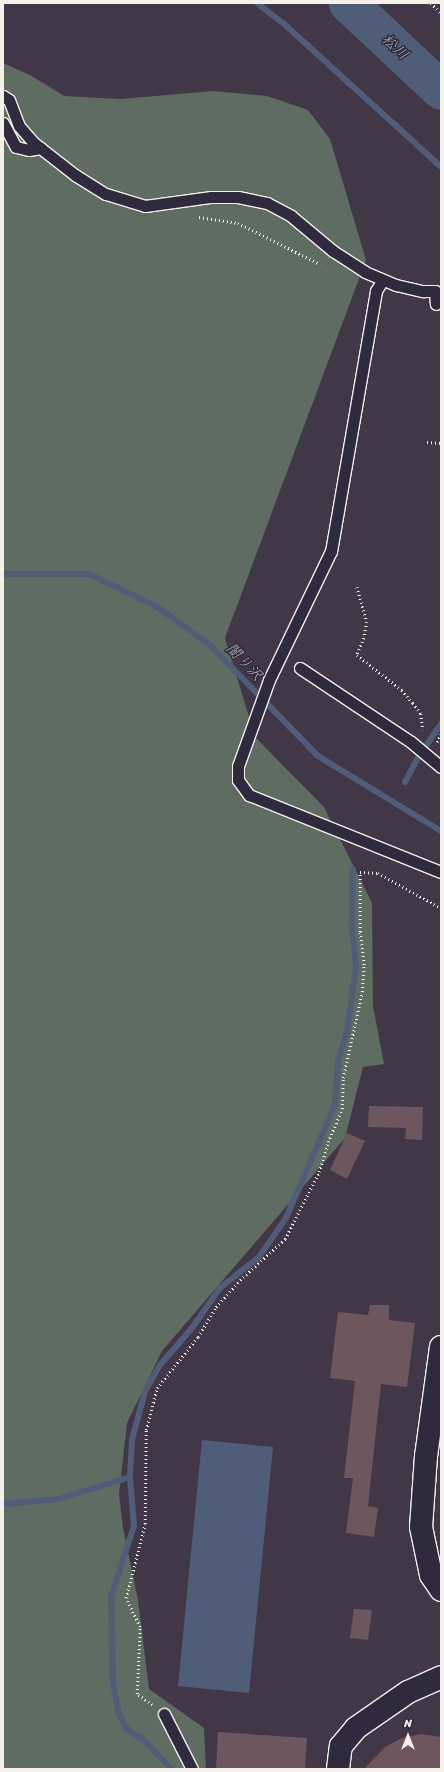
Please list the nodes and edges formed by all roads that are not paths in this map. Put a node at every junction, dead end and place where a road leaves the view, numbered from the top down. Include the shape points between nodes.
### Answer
1 (3, 96) edge
2 (3, 123) edge
3 (41, 148) junction
4 (382, 281) junction
5 (436, 304) dead end
6 (300, 668) dead end
7 (441, 767) edge
8 (441, 872) edge
9 (441, 1347) edge
10 (441, 1590) edge
11 (441, 1677) edge
12 (164, 1714) road end
13 (192, 1769) edge
14 (338, 1769) edge

1 - 3 lane via 9,100 19,126
2 - 3 lane via 16,146 29,150
3 - 4 lane via 75,175 106,194 144,206 211,198 238,198 266,203 291,216 355,267
4 - 5 lane via 423,291 435,291
4 - 8 lane via 376,291 331,551 270,680 238,766 238,780 249,795
6 - 7 lane via 410,742
9 - 10 street via 426,1456 421,1527 431,1575
11 - 14 street via 408,1692 356,1728 341,1746
12 - 13 lane

